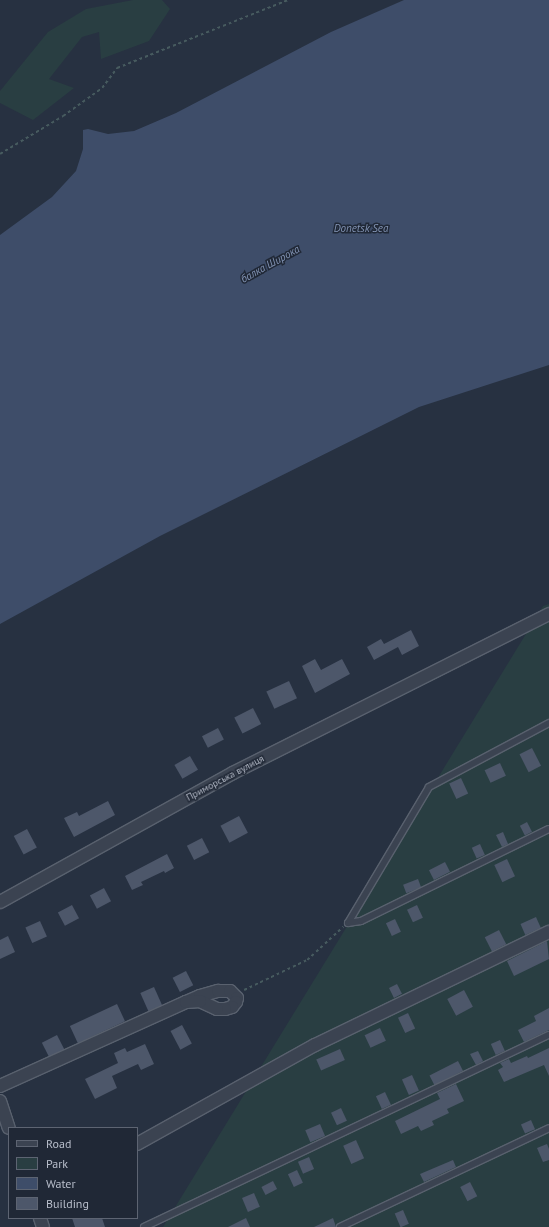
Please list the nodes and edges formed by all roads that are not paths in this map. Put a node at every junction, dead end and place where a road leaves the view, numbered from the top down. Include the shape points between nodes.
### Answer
1 (549, 614) edge
2 (549, 723) edge
3 (549, 829) edge
4 (0, 902) edge
5 (549, 932) edge
6 (186, 1002) junction
7 (549, 1035) edge
8 (0, 1086) edge
9 (0, 1101) edge
10 (9, 1127) edge
11 (549, 1128) edge
12 (138, 1143) edge
13 (144, 1227) edge
14 (340, 1227) edge

1 - 4 street, Приморська вулиця via 234,773
2 - 3 lane via 428,787 348,923 361,921
5 - 12 street via 315,1045
6 - 6 street via 218,991 230,991 235,994 236,1002 232,1007 225,1009 217,1009 200,1001
6 - 8 street
7 - 13 lane
9 - 10 street
11 - 14 lane

